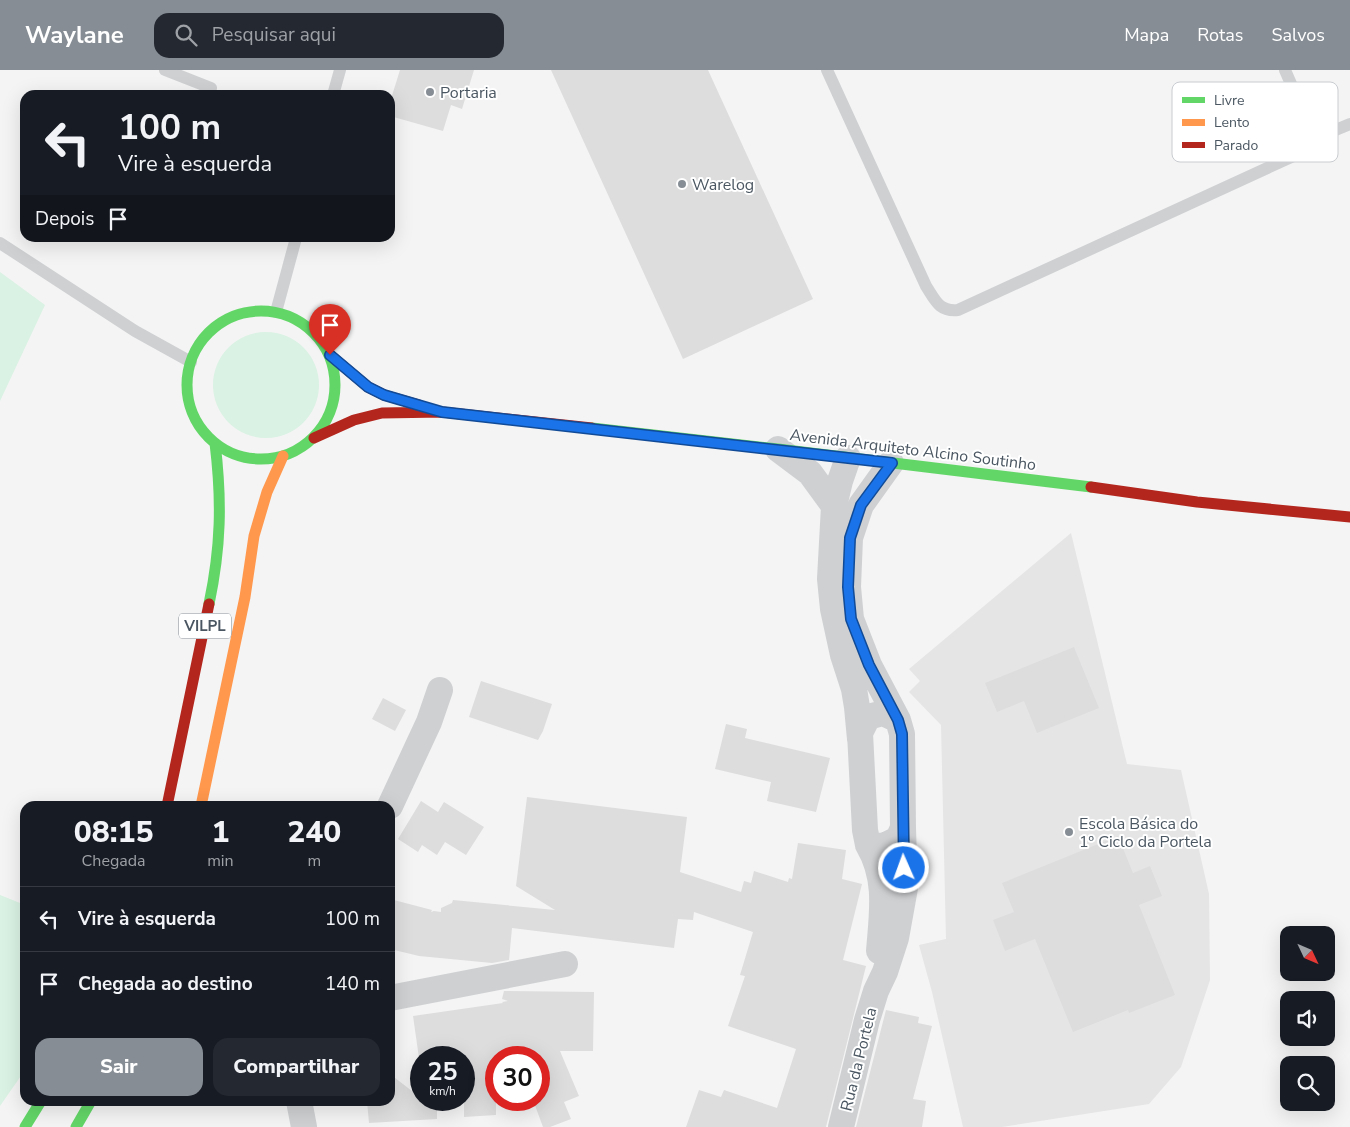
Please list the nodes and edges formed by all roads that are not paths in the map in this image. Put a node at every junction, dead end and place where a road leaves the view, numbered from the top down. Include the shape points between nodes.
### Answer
1 (165, 70) edge
2 (340, 70) edge
3 (827, 70) edge
4 (1285, 70) edge
5 (1290, 82) edge
6 (211, 88) dead end
7 (334, 90) edge
8 (1350, 124) edge
9 (1338, 129) edge
10 (1280, 162) edge
11 (295, 242) edge
12 (0, 243) edge
13 (276, 312) junction
14 (330, 355) junction
15 (191, 362) junction
16 (442, 412) junction
17 (314, 438) junction
18 (215, 443) junction
19 (778, 449) junction
20 (283, 456) junction
21 (848, 458) junction
22 (892, 463) junction
23 (834, 506) junction
24 (1350, 517) edge
25 (440, 690) dead end
26 (898, 720) junction
27 (861, 753) junction
28 (168, 801) edge
29 (202, 801) edge
30 (392, 801) edge
31 (903, 828) junction
32 (868, 845) junction
33 (565, 964) dead end
34 (876, 991) junction
35 (395, 997) edge
36 (39, 1106) edge
37 (88, 1106) edge
38 (300, 1106) edge
39 (25, 1127) edge
40 (76, 1127) edge
41 (304, 1127) edge
42 (841, 1127) edge

1 - 6 lane
2 - 7 lane
3 - 10 lane via 926,286 938,304 948,311 958,310
4 - 5 lane
8 - 9 lane
11 - 13 lane
12 - 15 lane via 135,331
13 - 14 main road via 308,327
13 - 15 main road via 258,311 224,321 210,332
14 - 16 main road, Avenida Arquiteto Alcino Soutinho via 368,387
14 - 17 main road via 336,384 330,413
15 - 18 main road via 188,398 202,430
16 - 17 main road, Avenida Arquiteto Alcino Soutinho via 382,413 354,420
16 - 19 main road, Avenida Arquiteto Alcino Soutinho
17 - 20 main road
18 - 20 main road via 248,458
18 - 28 main road, VILPL via 220,486 220,533 212,592
19 - 21 main road, Avenida Arquiteto Alcino Soutinho
19 - 23 street via 810,473
20 - 29 main road, VILPL via 267,492 254,536 243,607
21 - 22 main road, Avenida Arquiteto Alcino Soutinho
21 - 23 street, Rua da Portela
22 - 24 main road, Avenida Arquiteto Alcino Soutinho via 1197,502
22 - 26 street, Rua da Portela via 861,505 850,538 848,587 851,619 869,665
23 - 27 street, Rua da Portela via 830,579 833,609 858,707
25 - 30 street
26 - 27 street, Rua da Portela via 884,713 868,717 860,733
26 - 31 street, Rua da Portela via 902,734
27 - 32 street, Rua da Portela via 864,830
31 - 32 street via 898,839 884,846
31 - 34 street, Rua da Portela via 905,888 896,938
32 - 34 street, Rua da Portela via 880,869 883,897
33 - 35 street
34 - 42 street, Rua da Portela
36 - 39 main road
37 - 40 main road
38 - 41 street

